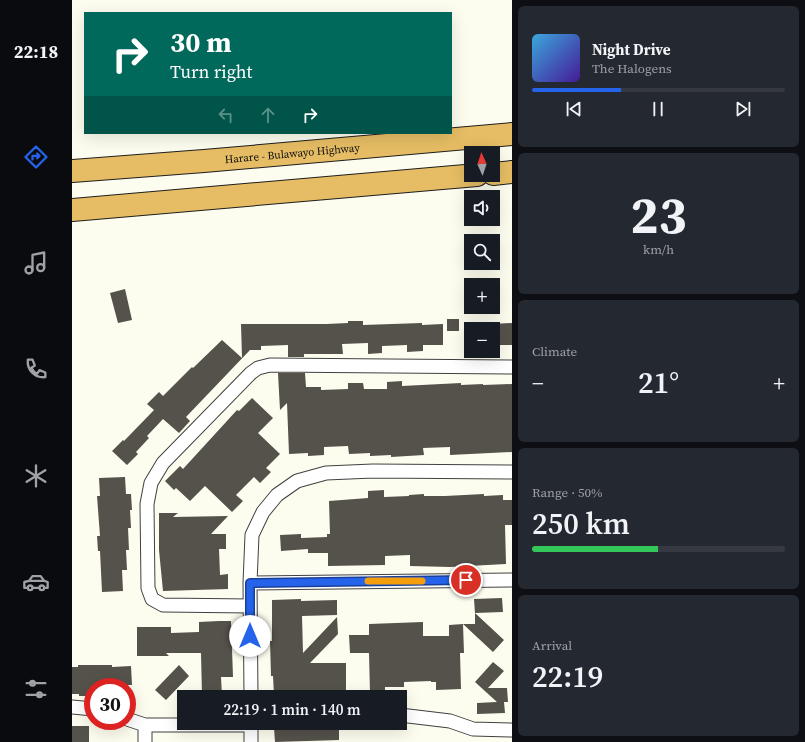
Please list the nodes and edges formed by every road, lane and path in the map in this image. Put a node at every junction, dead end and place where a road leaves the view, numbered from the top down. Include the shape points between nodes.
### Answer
1 (512, 134) edge
2 (72, 171) edge
3 (512, 172) edge
4 (500, 173) edge
5 (464, 176) edge
6 (72, 210) edge
7 (512, 367) edge
8 (512, 472) edge
9 (512, 580) edge
10 (250, 583) junction
11 (250, 606) junction
12 (251, 690) edge
13 (72, 707) edge
14 (84, 708) edge
15 (407, 715) edge
16 (136, 722) edge
17 (146, 725) junction
18 (177, 725) edge
19 (251, 730) edge
20 (512, 730) edge
21 (145, 742) edge
22 (251, 742) edge

1 - 2 highway, Harare - Bulawayo Highway
3 - 4 highway
5 - 6 highway
7 - 11 street via 270,365 251,373 163,463 151,483 147,504 148,588 152,599 163,605
8 - 10 street via 326,473 297,481 277,495 263,512 252,535
9 - 10 street
10 - 11 street
11 - 12 street
13 - 14 street
15 - 20 street via 450,721 473,729
16 - 17 street
17 - 18 street
17 - 21 street
19 - 22 street

